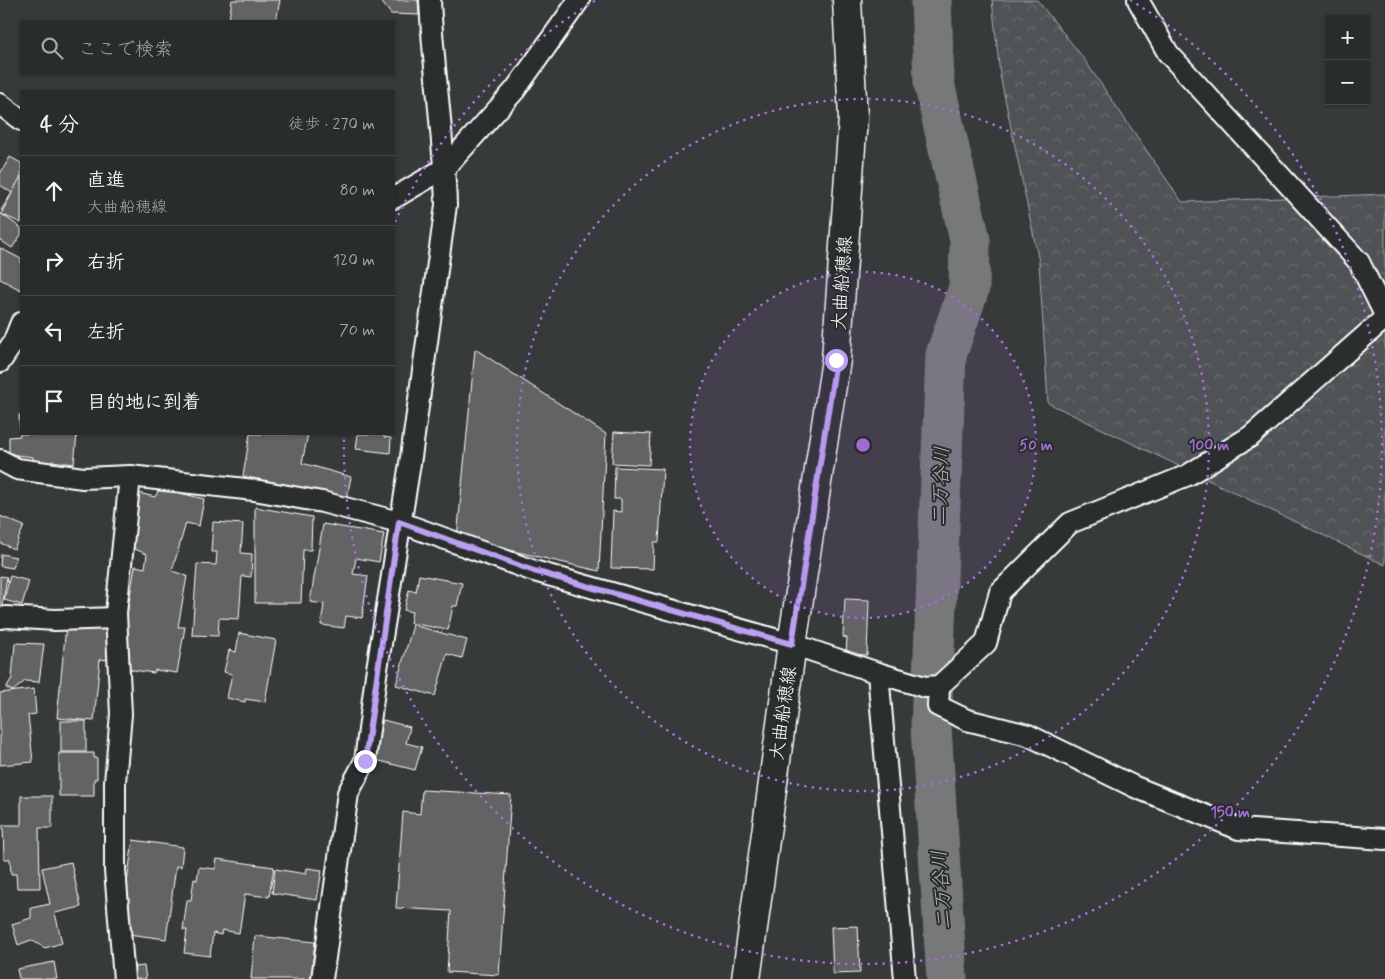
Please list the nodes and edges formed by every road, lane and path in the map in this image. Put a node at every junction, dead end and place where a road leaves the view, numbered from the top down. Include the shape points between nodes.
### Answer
1 (430, 0) edge
2 (579, 0) edge
3 (846, 0) edge
4 (1138, 0) edge
5 (0, 104) edge
6 (20, 119) edge
7 (445, 168) junction
8 (395, 197) edge
9 (1385, 317) edge
10 (20, 326) edge
11 (0, 362) edge
12 (0, 460) edge
13 (130, 476) junction
14 (399, 522) junction
15 (0, 618) edge
16 (116, 618) junction
17 (792, 644) junction
18 (878, 673) junction
19 (939, 686) junction
20 (1385, 839) edge
21 (124, 979) edge
22 (322, 979) edge
23 (746, 979) edge
24 (906, 979) edge

1 - 7 street
2 - 7 street via 515,90
3 - 17 main road, 大曲船穂線 via 853,118 836,360
4 - 9 street via 1168,53 1359,262
5 - 6 street
7 - 8 street
7 - 14 street via 446,205
9 - 19 street via 1251,436 1188,475 1070,523 1000,592 986,643
10 - 11 street
12 - 13 street via 17,469 84,478
13 - 14 street via 264,492 322,502
13 - 16 street
14 - 17 street via 534,571
14 - 22 street via 365,761 348,793
15 - 16 street
16 - 21 street via 121,714 115,782 115,870
17 - 18 street
17 - 23 main road, 大曲船穂線
18 - 19 street via 925,687
18 - 24 street
19 - 20 street via 938,706 967,720 1028,734 1135,787 1238,829

